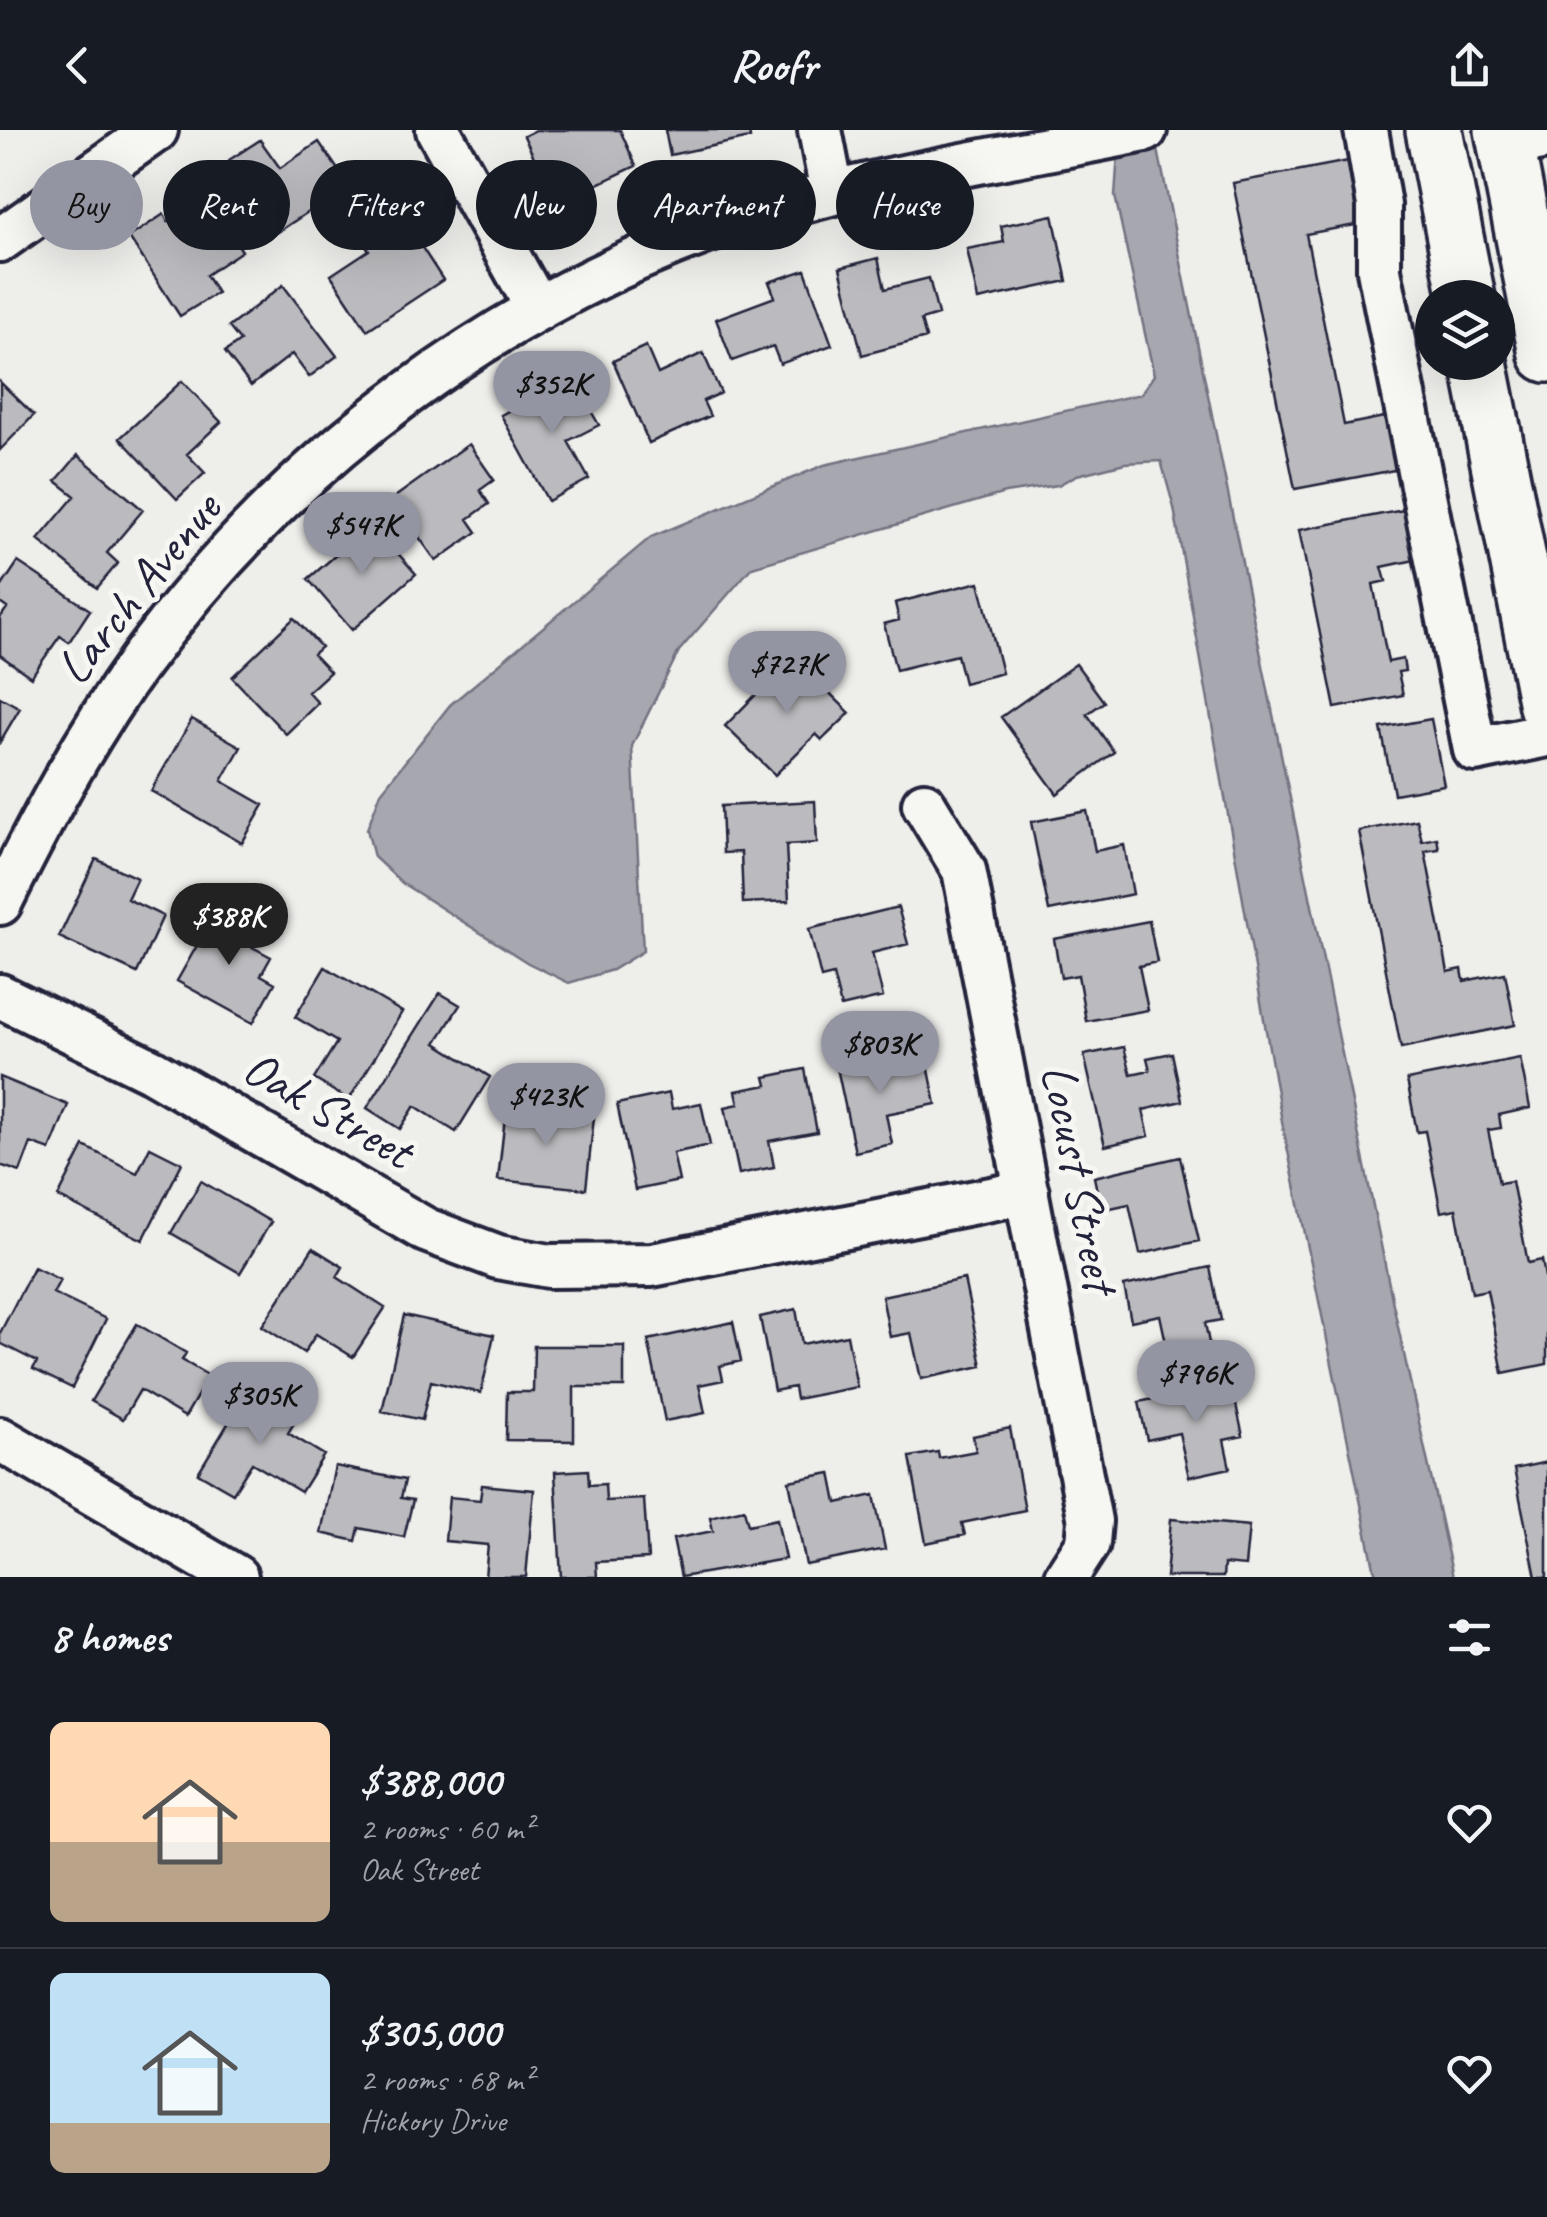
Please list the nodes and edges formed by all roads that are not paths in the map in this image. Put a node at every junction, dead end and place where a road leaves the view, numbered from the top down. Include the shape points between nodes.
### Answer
1 (156, 130) edge
2 (438, 130) edge
3 (820, 130) edge
4 (1144, 130) edge
5 (1366, 130) edge
6 (1434, 130) edge
7 (1518, 138) edge
8 (832, 192) junction
9 (1535, 237) edge
10 (0, 240) edge
11 (1463, 280) edge
12 (538, 310) junction
13 (1547, 354) edge
14 (1484, 380) edge
15 (1547, 706) edge
16 (1547, 735) edge
17 (924, 804) dead end
18 (0, 903) edge
19 (0, 996) edge
20 (1027, 1192) junction
21 (0, 1439) edge
22 (236, 1577) edge
23 (1066, 1577) edge

1 - 10 street
2 - 12 street
3 - 8 street
4 - 8 street, Larch Avenue
5 - 16 street via 1379,205 1379,270 1474,750
6 - 11 main road
7 - 9 main road
8 - 12 street, Larch Avenue via 652,254
9 - 13 main road
12 - 18 street, Larch Avenue via 377,416 242,539 88,737
14 - 15 main road
17 - 20 street, Locust Street via 964,870
19 - 20 street, Oak Street via 152,1071 426,1230 498,1256 583,1268 652,1265
20 - 23 street, Locust Street via 1090,1520 1088,1543
21 - 22 street

